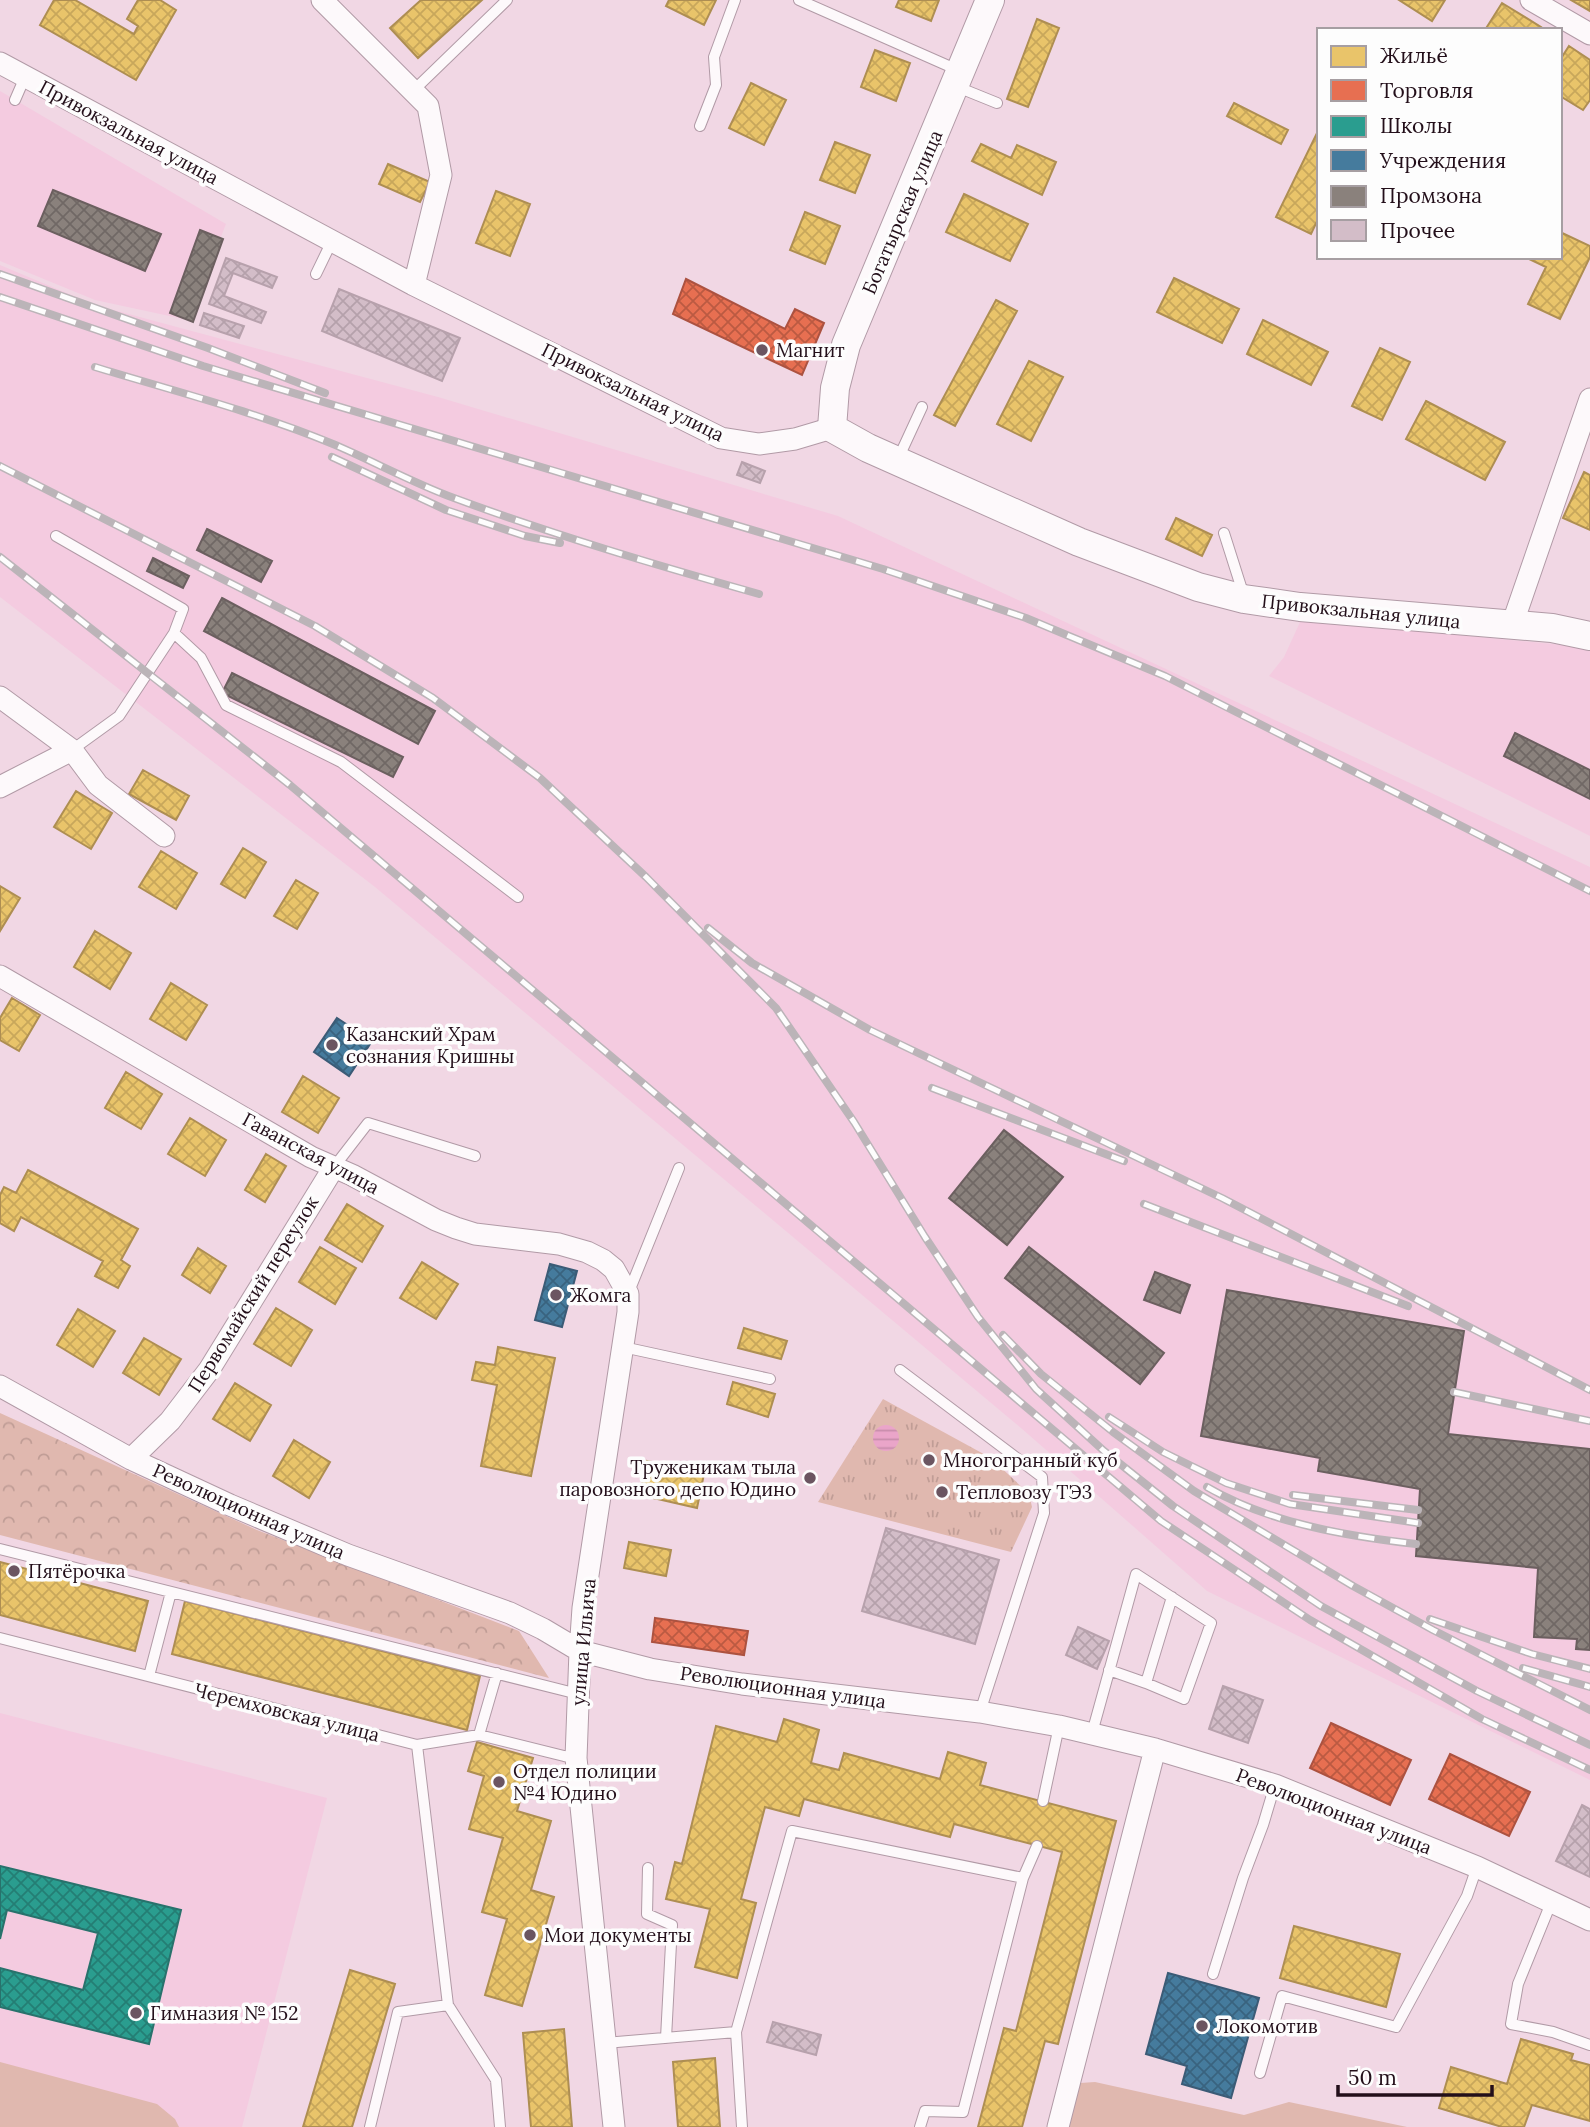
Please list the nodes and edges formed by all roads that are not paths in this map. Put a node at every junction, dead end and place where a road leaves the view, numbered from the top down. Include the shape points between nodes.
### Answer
1 (323, 0) edge
2 (508, 0) edge
3 (735, 0) edge
4 (799, 0) edge
5 (990, 0) edge
6 (1531, 0) edge
7 (1590, 34) edge
8 (0, 63) edge
9 (25, 77) junction
10 (958, 78) junction
11 (413, 91) junction
12 (15, 100) dead end
13 (997, 103) dead end
14 (700, 125) dead end
15 (332, 241) junction
16 (316, 274) dead end
17 (414, 285) junction
18 (1590, 399) edge
19 (922, 407) dead end
20 (832, 428) junction
21 (897, 461) junction
22 (1224, 533) dead end
23 (56, 536) dead end
24 (1244, 598) junction
25 (1512, 625) junction
26 (174, 633) junction
27 (1590, 636) edge
28 (0, 697) edge
29 (72, 750) junction
30 (0, 787) edge
31 (164, 836) dead end
32 (518, 897) dead end
33 (0, 976) edge
34 (475, 1156) dead end
35 (334, 1167) junction
36 (679, 1168) dead end
37 (628, 1294) junction
38 (623, 1347) junction
39 (900, 1370) dead end
40 (770, 1379) dead end
41 (0, 1386) edge
42 (131, 1459) junction
43 (0, 1549) edge
44 (171, 1592) junction
45 (1172, 1597) junction
46 (0, 1638) edge
47 (580, 1651) junction
48 (1109, 1670) junction
49 (497, 1673) junction
50 (149, 1676) junction
51 (1146, 1683) junction
52 (578, 1694) junction
53 (980, 1712) junction
54 (1059, 1726) junction
55 (1092, 1733) junction
56 (479, 1735) junction
57 (417, 1745) junction
58 (1155, 1749) junction
59 (576, 1758) junction
60 (1275, 1785) junction
61 (1043, 1801) dead end
62 (1037, 1846) dead end
63 (1477, 1867) junction
64 (648, 1868) dead end
65 (1023, 1878) junction
66 (1551, 1903) junction
67 (1590, 1920) edge
68 (1213, 1974) dead end
69 (448, 2005) junction
70 (736, 2032) junction
71 (666, 2038) junction
72 (605, 2043) junction
73 (1590, 2045) edge
74 (1259, 2073) dead end
75 (370, 2127) edge
76 (500, 2127) edge
77 (614, 2127) edge
78 (742, 2127) edge
79 (920, 2127) edge
80 (1058, 2127) edge

1 - 11 street
2 - 11 lane
3 - 14 lane via 714,57 716,85
4 - 10 lane
5 - 10 main road, Богатырская улица
6 - 7 street
8 - 9 street, Привокзальная улица
9 - 12 lane
9 - 15 street, Привокзальная улица
10 - 13 lane
10 - 20 main road, Богатырская улица via 846,345 835,388
11 - 17 street via 428,106 441,176
15 - 16 lane
15 - 17 street, Привокзальная улица
17 - 20 street, Привокзальная улица via 721,438 759,444
18 - 25 street
19 - 21 lane
20 - 21 main road, Привокзальная улица
21 - 24 main road, Привокзальная улица via 1152,571
22 - 24 lane
23 - 26 lane via 183,609
24 - 25 main road, Привокзальная улица
25 - 27 main road, Привокзальная улица
26 - 29 lane via 119,716
26 - 32 lane via 201,658 226,705 341,762
28 - 29 street
29 - 30 street
29 - 31 street via 98,785
33 - 35 street, Гаванская улица
34 - 35 lane, Первомайский переулок via 368,1124
35 - 37 street, Гаванская улица via 456,1228 587,1252 614,1269
35 - 42 street, Первомайский переулок via 209,1370 170,1421
36 - 37 lane, улица Ильича
37 - 38 street, улица Ильича
38 - 40 lane
38 - 47 street, улица Ильича
39 - 53 lane via 1042,1477 1044,1513
41 - 42 street, Революционная улица
42 - 47 street, Революционная улица via 348,1555 510,1613
43 - 44 lane
44 - 49 lane
44 - 50 lane
45 - 48 lane via 1136,1574
45 - 51 lane
45 - 51 lane via 1211,1623 1184,1699
46 - 50 lane, Черемховская улица
47 - 52 street, улица Ильича
47 - 53 street, Революционная улица via 650,1669 742,1684
48 - 51 lane
48 - 55 lane
49 - 52 lane
49 - 56 lane
50 - 57 lane, Черемховская улица
52 - 59 street, улица Ильича
53 - 54 street, Революционная улица
54 - 55 street, Революционная улица
54 - 61 lane
55 - 58 street, Революционная улица
56 - 57 lane, Черемховская улица
56 - 59 lane, Черемховская улица
57 - 69 lane
58 - 60 street, Революционная улица
58 - 80 street
59 - 72 street, улица Ильича
60 - 63 street, Революционная улица
60 - 68 lane
62 - 65 lane
63 - 66 street, Революционная улица
63 - 74 lane via 1467,1896 1396,2027 1282,1996
64 - 71 lane via 647,1914 672,1925
65 - 70 lane via 792,1831
65 - 79 lane via 963,2112 925,2111
66 - 67 street, Революционная улица
66 - 73 lane via 1518,1984 1511,2024
69 - 75 lane via 398,2012
69 - 76 lane via 496,2080
70 - 71 lane
70 - 78 lane
71 - 72 lane
72 - 77 street, улица Ильича

